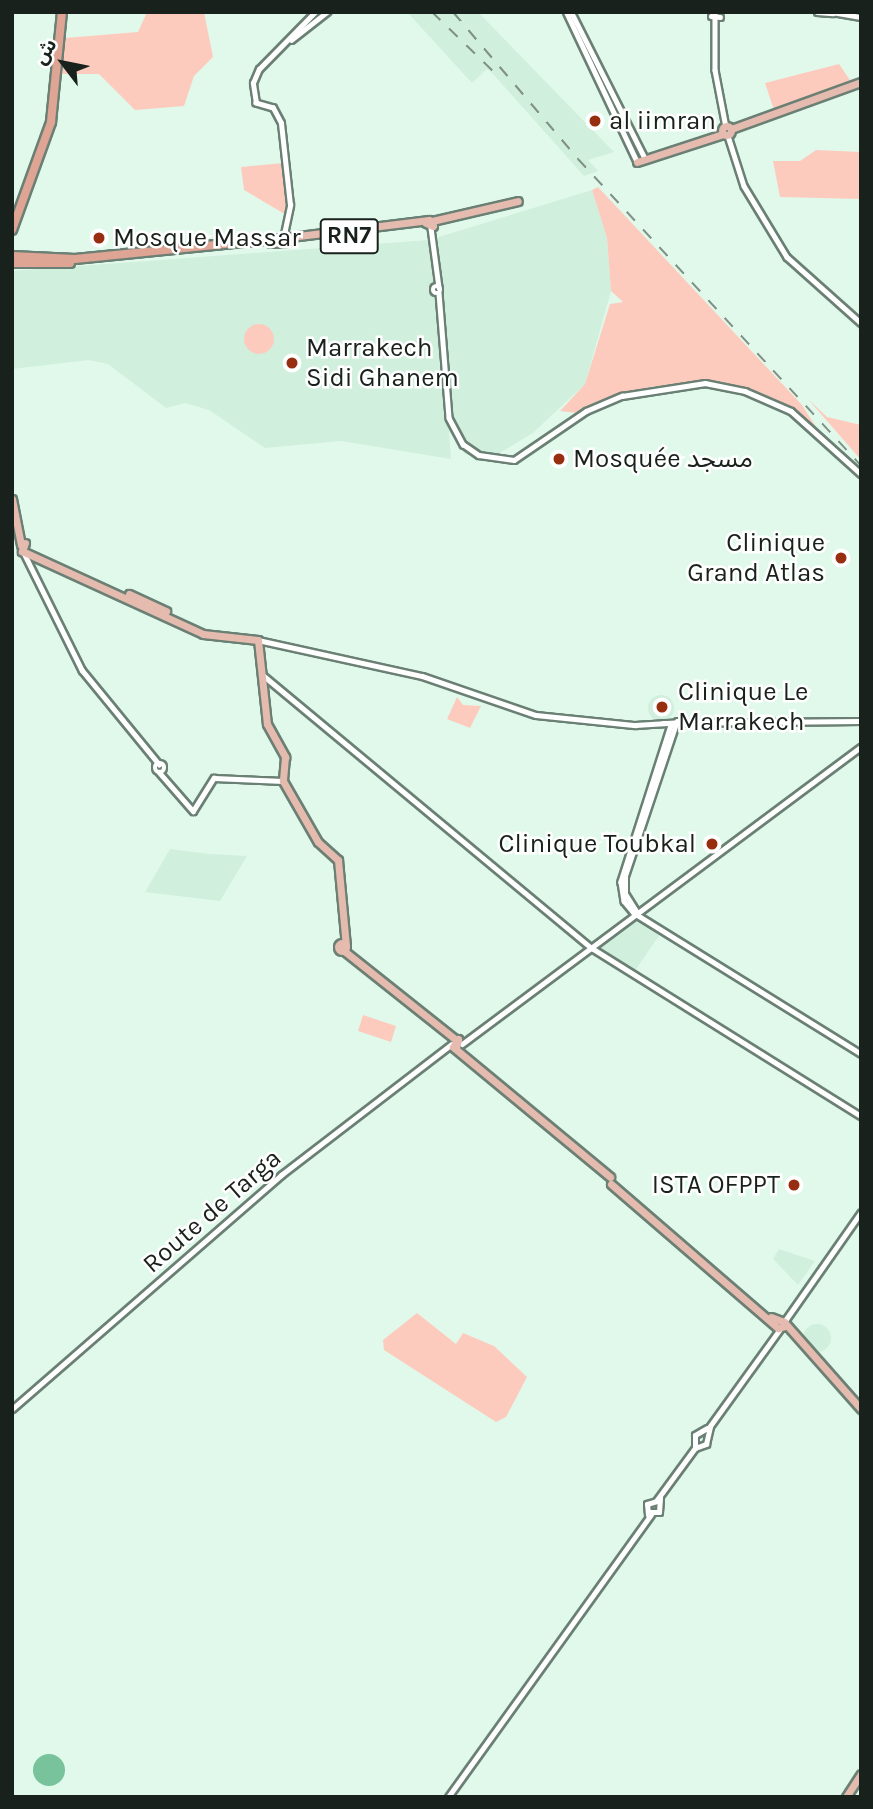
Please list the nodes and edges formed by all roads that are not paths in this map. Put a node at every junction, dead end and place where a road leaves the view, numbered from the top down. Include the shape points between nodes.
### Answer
1 (62, 12) edge
2 (314, 12) edge
3 (327, 12) edge
4 (568, 12) edge
5 (817, 12) edge
6 (833, 13) edge
7 (715, 15) edge
8 (861, 17) edge
9 (290, 40) junction
10 (861, 82) edge
11 (720, 104) junction
12 (716, 109) dead end
13 (727, 131) junction
14 (641, 160) joint
15 (518, 202) dead end
16 (430, 225) junction
17 (13, 228) edge
18 (285, 229) junction
19 (12, 237) edge
20 (278, 243) junction
21 (13, 257) edge
22 (71, 261) junction
23 (861, 323) edge
24 (861, 474) edge
25 (12, 499) edge
26 (23, 548) edge
27 (258, 640) junction
28 (264, 676) junction
29 (861, 721) edge
30 (672, 723) junction
31 (861, 746) edge
32 (283, 782) junction
33 (636, 913) junction
34 (589, 945) junction
35 (457, 1044) junction
36 (861, 1054) edge
37 (861, 1116) edge
38 (861, 1212) edge
39 (781, 1326) junction
40 (12, 1409) edge
41 (861, 1409) edge
42 (705, 1433) junction
43 (696, 1446) junction
44 (659, 1501) junction
45 (649, 1514) junction
46 (861, 1775) edge
47 (448, 1797) edge
48 (847, 1797) edge

1 - 17 highway via 53,116
2 - 9 street
3 - 9 street
4 - 14 main road
5 - 6 street
6 - 8 street
7 - 11 street
9 - 18 street via 259,68 253,83 256,103 273,108 281,123 290,205
10 - 13 main road
11 - 12 street
11 - 13 street
13 - 14 main road
13 - 23 street via 729,152 747,191 787,257
15 - 16 main road, RN7
16 - 20 main road, RN7
16 - 24 street via 449,418 463,444 479,455 514,460 586,411 622,396 705,383 791,411
17 - 19 highway
18 - 20 street
18 - 20 street
20 - 22 highway, RN7
21 - 22 highway
21 - 22 highway, RN7 via 30,254
25 - 26 main road
26 - 27 main road via 216,638
26 - 32 street via 82,670 193,810 214,778
27 - 28 main road
27 - 30 street via 422,676 536,715
28 - 32 main road via 267,724 285,757
28 - 34 street
29 - 30 street
30 - 33 street via 625,876 625,894
31 - 33 main road, Route de Targa
32 - 35 main road via 318,842 337,859 344,944
33 - 34 main road, Route de Targa
33 - 36 street
34 - 35 main road, Route de Targa
34 - 37 street
35 - 39 main road
35 - 40 main road, Route de Targa via 281,1175
38 - 39 main road
39 - 41 main road
39 - 42 main road
42 - 43 main road via 695,1436
42 - 43 main road via 707,1442
43 - 44 main road
44 - 45 main road via 659,1512
44 - 45 main road via 647,1504
45 - 47 main road
46 - 48 main road

